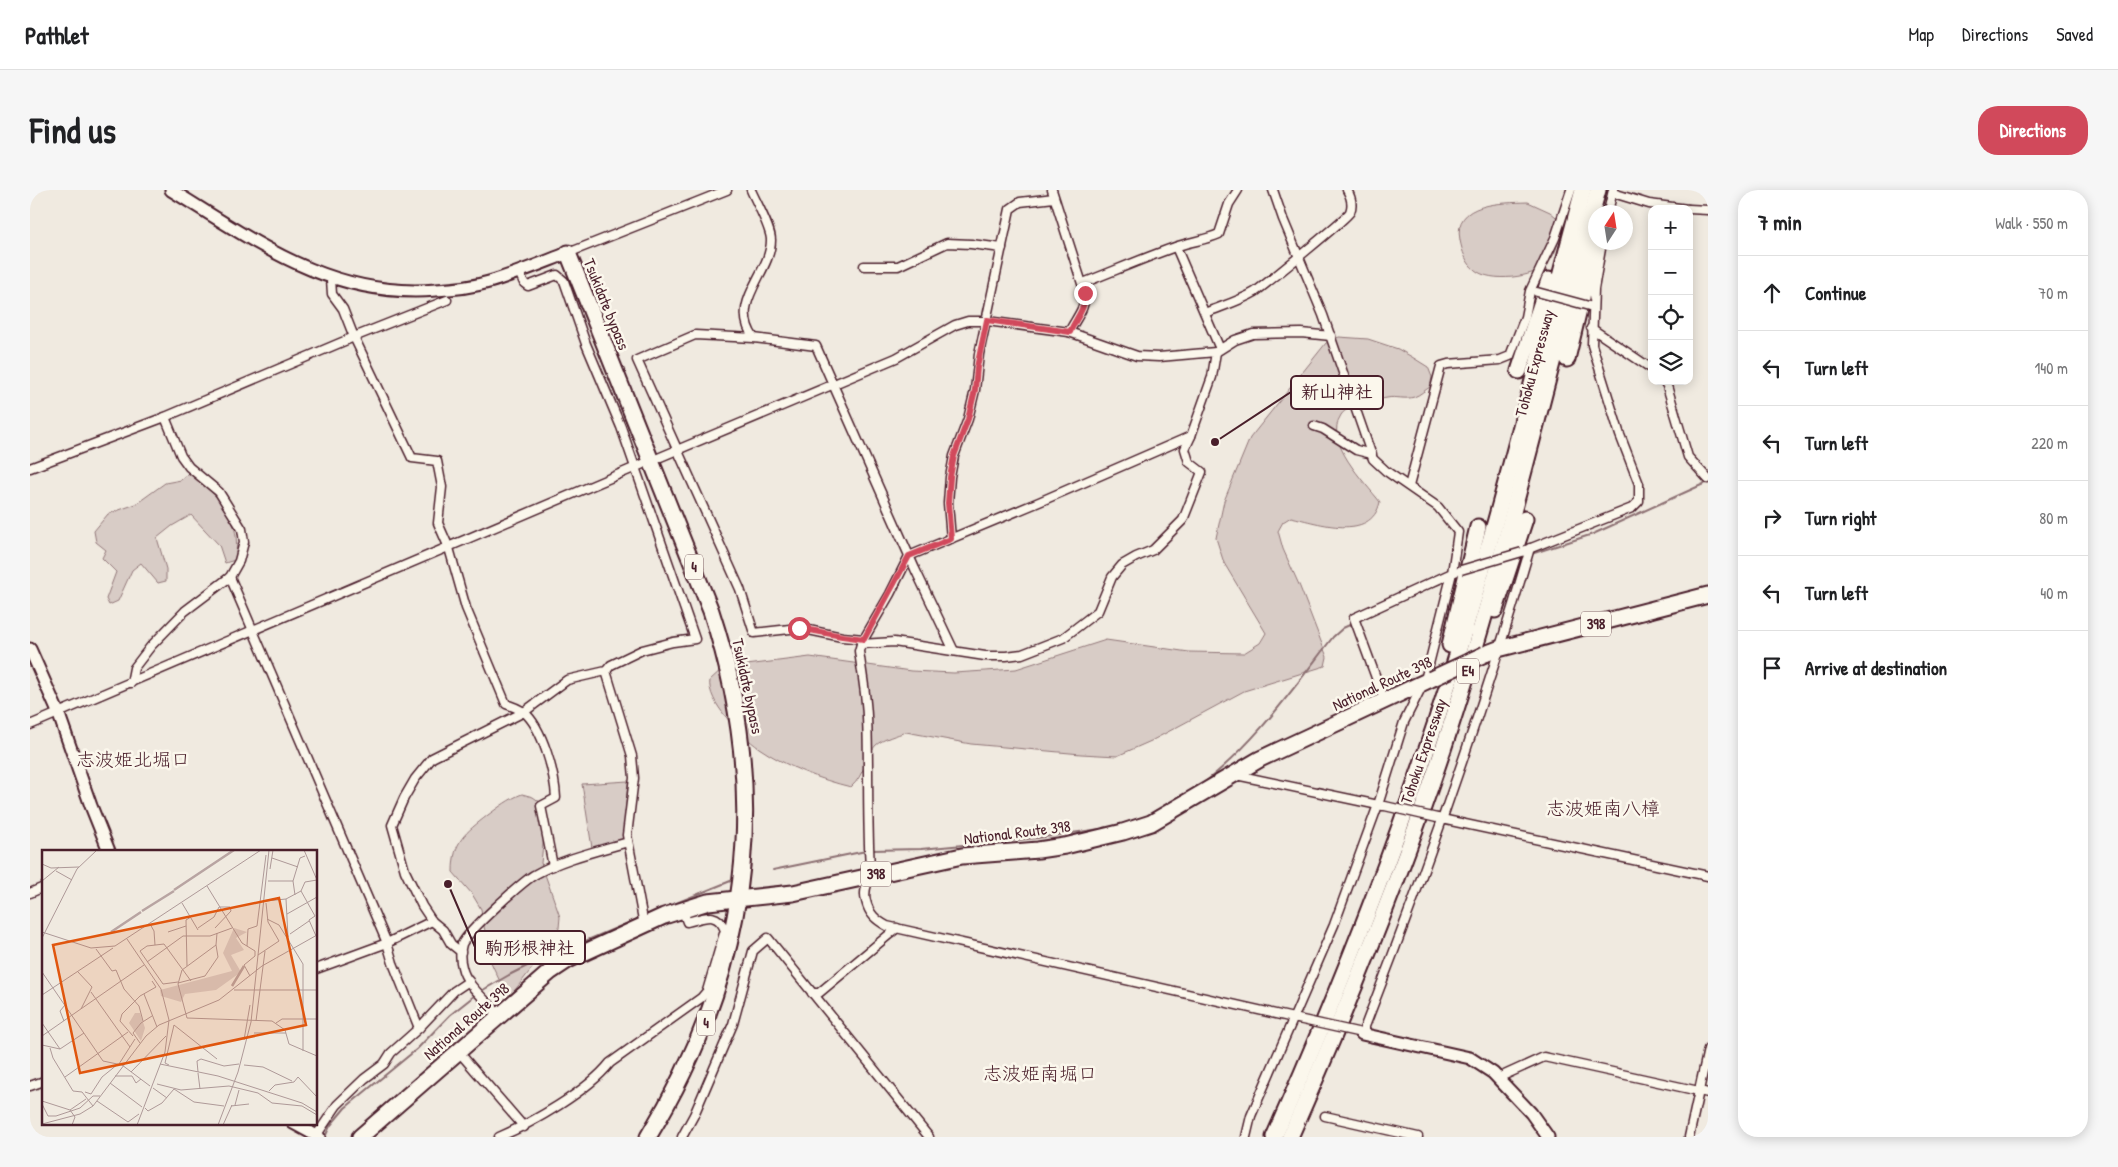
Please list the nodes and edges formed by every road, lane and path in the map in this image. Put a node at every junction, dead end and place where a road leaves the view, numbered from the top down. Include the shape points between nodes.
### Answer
1 (171, 190) edge
2 (727, 190) edge
3 (751, 190) edge
4 (1238, 190) edge
5 (1274, 190) edge
6 (1347, 190) edge
7 (1571, 190) edge
8 (1582, 190) edge
9 (1607, 191) edge
10 (1053, 194) edge
11 (1603, 205) edge
12 (1608, 205) edge
13 (1656, 205) edge
14 (1693, 209) edge
15 (1708, 210) edge
16 (1176, 247) junction
17 (1002, 248) junction
18 (1593, 250) edge
19 (1601, 250) edge
20 (568, 253) junction
21 (1300, 255) junction
22 (864, 266) dead end
23 (519, 272) junction
24 (331, 278) junction
25 (1083, 283) junction
26 (1534, 292) junction
27 (447, 300) dead end
28 (1591, 306) junction
29 (1205, 312) junction
30 (987, 320) junction
31 (1591, 328) junction
32 (1070, 332) junction
33 (1331, 336) junction
34 (354, 337) junction
35 (754, 338) junction
36 (1218, 351) junction
37 (1567, 359) dead end
38 (1648, 366) edge
39 (1519, 371) dead end
40 (832, 384) junction
41 (1666, 385) edge
42 (165, 417) junction
43 (1314, 426) dead end
44 (1191, 436) junction
45 (677, 449) junction
46 (1372, 454) junction
47 (658, 458) dead end
48 (643, 464) dead end
49 (30, 468) edge
50 (634, 468) junction
51 (1707, 478) edge
52 (1409, 486) junction
53 (1526, 520) dead end
54 (1478, 527) dead end
55 (951, 539) junction
56 (449, 548) junction
57 (1530, 548) junction
58 (909, 556) junction
59 (230, 577) junction
60 (1451, 578) junction
61 (1708, 595) edge
62 (254, 630) junction
63 (863, 642) junction
64 (30, 649) edge
65 (954, 651) junction
66 (1492, 652) junction
67 (606, 670) junction
68 (1428, 680) junction
69 (130, 683) junction
70 (1384, 702) junction
71 (58, 712) junction
72 (524, 712) junction
73 (30, 725) edge
74 (1449, 731) junction
75 (1429, 744) junction
76 (1236, 775) junction
77 (1382, 806) junction
78 (1439, 818) junction
79 (628, 842) junction
80 (109, 850) edge
81 (553, 866) junction
82 (871, 876) junction
83 (1708, 876) edge
84 (42, 889) edge
85 (30, 893) edge
86 (738, 899) junction
87 (682, 909) junction
88 (432, 921) junction
89 (643, 922) junction
90 (897, 928) junction
91 (387, 943) junction
92 (461, 952) junction
93 (318, 968) edge
94 (469, 981) junction
95 (812, 992) junction
96 (499, 1015) junction
97 (1296, 1018) junction
98 (419, 1028) junction
99 (1359, 1033) junction
100 (1708, 1049) edge
101 (458, 1051) junction
102 (1498, 1078) junction
103 (42, 1082) edge
104 (30, 1086) edge
105 (1699, 1091) junction
106 (1708, 1093) edge
107 (1325, 1116) dead end
108 (295, 1124) edge
109 (524, 1127) junction
110 (313, 1136) edge
111 (360, 1137) edge
112 (499, 1137) edge
113 (648, 1137) edge
114 (682, 1137) edge
115 (929, 1137) edge
116 (1246, 1137) edge
117 (1274, 1137) edge
118 (1290, 1137) edge
119 (1418, 1137) edge
120 (1548, 1137) edge
121 (1690, 1137) edge

1 - 24 street via 264,247
2 - 20 street
3 - 35 street via 771,238 764,265 748,299 747,324
4 - 16 street via 1229,204 1219,234
5 - 21 street
6 - 21 street via 1352,204 1350,213
7 - 26 street
8 - 39 highway
8 - 75 highway, Tohoku Expressway / E4 via 1499,508
9 - 11 highway
9 - 12 street
9 - 13 street
9 - 74 highway, Tohoku Expressway / E4
10 - 17 street via 1020,202 1010,209
10 - 25 street
14 - 15 street
16 - 25 street
16 - 29 street
17 - 22 street via 947,243 898,266
17 - 30 street
18 - 37 highway
19 - 28 street
20 - 23 street
20 - 86 highway, Tsukidate bypass / 4 via 701,583 728,663 741,738 746,794
21 - 29 street via 1256,291
21 - 33 street
23 - 24 street via 468,287 410,292 373,288
23 - 50 street via 528,286 554,276 562,278
24 - 34 street via 332,294 343,309
25 - 32 street via 1086,304
26 - 28 street, bridge
26 - 52 street via 1510,356 1500,360 1441,366
27 - 34 street
28 - 31 street
29 - 36 street
30 - 32 street
30 - 40 street via 955,325 896,358
30 - 55 street via 975,390 950,477
31 - 38 street
31 - 57 street via 1594,353 1639,484 1639,500 1632,508
32 - 36 street via 1137,356 1159,358
33 - 36 street via 1253,334
33 - 46 street
34 - 42 street
34 - 56 street via 412,458 437,461 442,487 438,523
35 - 40 street via 816,346
35 - 45 street via 695,335 637,360
36 - 44 street
40 - 45 street
40 - 58 street
41 - 51 street via 1688,457
42 - 49 street
42 - 59 street via 180,456 219,492 242,529 242,551
43 - 46 street via 1356,450
44 - 55 street
44 - 65 street via 1186,449 1189,462 1202,472 1183,520 1153,550 1122,565 1112,577 1098,612 1063,638 1022,654 985,656
45 - 47 street
45 - 63 street via 740,589 754,633 799,628
46 - 52 street via 1386,471
48 - 50 street
50 - 56 street
50 - 67 street via 695,639 642,650
52 - 60 street via 1438,507 1458,532
53 - 74 highway
54 - 75 highway
55 - 58 street
56 - 62 street
56 - 72 street via 466,608 506,704
57 - 60 street, bridge via 1461,570
57 - 66 street
58 - 63 street
58 - 65 street
59 - 62 street
59 - 69 street via 185,611 151,646 134,668
60 - 68 street
60 - 70 street via 1354,618
61 - 66 highway, National Route 398 / 398
62 - 69 street
62 - 91 street
63 - 65 street via 894,642
63 - 82 street via 859,651 866,714
64 - 71 street
66 - 68 highway, National Route 398 / 398, bridge
66 - 78 street via 1485,694
67 - 72 street via 567,680
67 - 79 street via 632,756 634,778
68 - 70 highway, National Route 398 / 398
68 - 77 street via 1404,722
69 - 71 street
70 - 76 highway, National Route 398 / 398 via 1260,759
71 - 73 street
71 - 80 street
72 - 81 street via 548,754 555,786 556,798 541,806
72 - 88 street via 432,758 396,814 392,826 405,870
74 - 118 highway, Tohoku Expressway / E4 via 1386,907
75 - 117 highway, Tohoku Expressway / E4 via 1373,902
76 - 77 street
76 - 82 highway, National Route 398 / 398 via 1151,823 1124,832 1038,850 962,856
77 - 78 street, bridge
77 - 97 street
78 - 83 street
78 - 99 street
79 - 81 street
79 - 89 street
81 - 92 street via 533,876 500,904 467,938
82 - 86 highway, National Route 398 / 398 via 793,893
82 - 90 street via 864,889 868,910 875,919
84 - 85 street
86 - 87 highway, National Route 398 / 398
86 - 113 highway, Tsukidate bypass / 4 via 727,955 707,1022 678,1085
87 - 89 highway, National Route 398 / 398
87 - 109 street via 687,922 714,917 722,922 725,930 707,990 701,998 610,1063 600,1076
88 - 91 street
88 - 92 street
89 - 96 highway, National Route 398 / 398 via 556,968
90 - 95 street via 819,993
90 - 97 street
91 - 93 street
91 - 98 street
92 - 94 street via 462,969
94 - 96 street
94 - 98 street via 450,994
95 - 114 street via 768,938 753,951 733,1024
95 - 115 street
96 - 101 highway, National Route 398 / 398
97 - 99 street, bridge
97 - 116 street via 1252,1116
98 - 110 street via 337,1105
99 - 102 street via 1470,1058
100 - 105 street
101 - 109 street
101 - 111 highway, National Route 398 / 398
102 - 105 street via 1544,1057
102 - 120 street via 1531,1113
103 - 104 street
105 - 106 street
105 - 121 street
107 - 119 street
108 - 110 street
109 - 112 street

